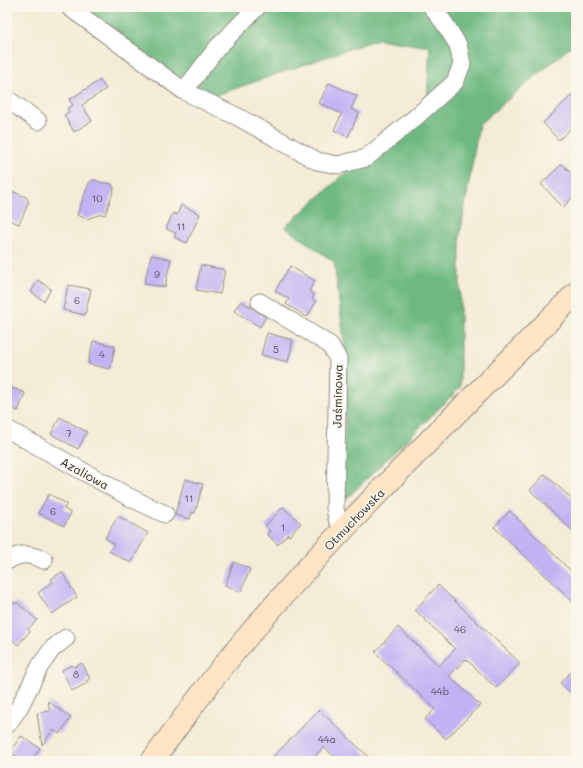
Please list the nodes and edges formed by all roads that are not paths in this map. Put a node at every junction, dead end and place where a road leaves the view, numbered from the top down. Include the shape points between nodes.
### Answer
1 (69, 7) edge
2 (257, 7) edge
3 (432, 7) edge
4 (184, 91) junction
5 (7, 99) edge
6 (38, 121) dead end
7 (576, 293) edge
8 (260, 302) dead end
9 (7, 429) edge
10 (165, 514) dead end
11 (344, 529) junction
12 (44, 560) dead end
13 (7, 561) edge
14 (66, 638) dead end
15 (7, 725) edge
16 (152, 761) edge

1 - 4 street
2 - 4 street via 217,48
3 - 4 street via 458,45 462,64 455,82 366,158 338,165 317,161 238,117
5 - 6 street
7 - 11 main road, Otmuchowska
8 - 11 street, Jaśminowa via 330,345 338,360 335,508 337,519
9 - 10 street, Azaliowa via 131,498
11 - 16 main road, Otmuchowska via 223,666
12 - 13 street via 30,554
14 - 15 street via 52,649 40,666 19,708

